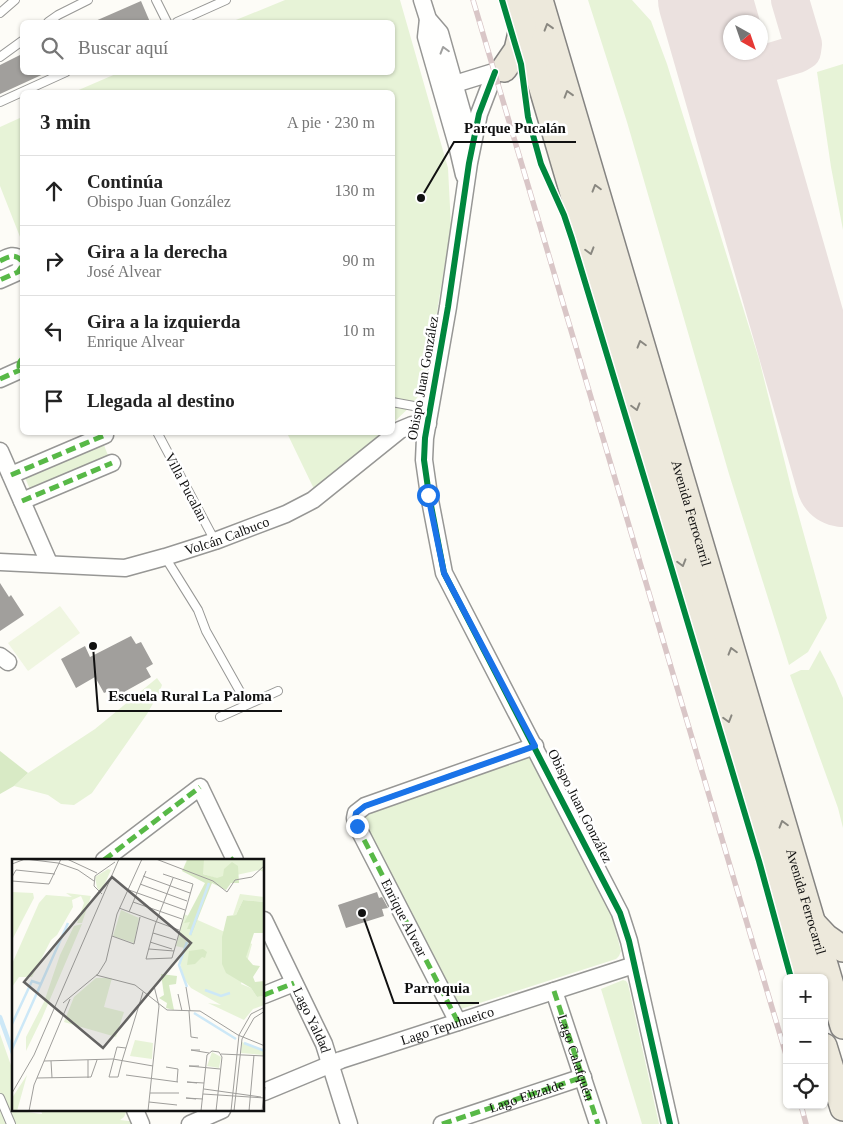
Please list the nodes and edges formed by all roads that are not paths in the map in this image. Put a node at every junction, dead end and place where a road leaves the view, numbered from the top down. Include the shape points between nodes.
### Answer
1 (16, 0) edge
2 (88, 0) edge
3 (156, 0) edge
4 (226, 0) edge
5 (422, 0) edge
6 (516, 0) edge
7 (540, 0) edge
8 (0, 13) edge
9 (51, 20) edge
10 (166, 20) edge
11 (181, 20) edge
12 (523, 24) junction
13 (20, 42) edge
14 (0, 57) edge
15 (545, 57) junction
16 (500, 70) junction
17 (59, 75) edge
18 (447, 86) junction
19 (26, 90) edge
20 (20, 93) edge
21 (0, 102) edge
22 (471, 148) junction
23 (466, 187) junction
24 (20, 259) edge
25 (0, 260) edge
26 (20, 269) edge
27 (0, 280) edge
28 (20, 369) edge
29 (0, 379) edge
30 (395, 403) edge
31 (429, 417) junction
32 (395, 434) edge
33 (105, 435) dead end
34 (159, 435) edge
35 (394, 435) edge
36 (0, 451) edge
37 (112, 462) dead end
38 (10, 475) junction
39 (22, 502) junction
40 (215, 541) junction
41 (165, 557) junction
42 (0, 562) edge
43 (49, 564) junction
44 (278, 690) dead end
45 (247, 704) junction
46 (220, 717) dead end
47 (535, 746) junction
48 (105, 859) edge
49 (234, 859) edge
50 (265, 922) edge
51 (634, 965) junction
52 (819, 967) edge
53 (294, 982) junction
54 (554, 991) junction
55 (265, 995) edge
56 (458, 1022) junction
57 (843, 1026) edge
58 (828, 1059) edge
59 (330, 1064) junction
60 (583, 1077) junction
61 (265, 1092) edge
62 (0, 1098) edge
63 (843, 1108) edge
64 (136, 1112) edge
65 (217, 1112) edge
66 (11, 1124) edge
67 (141, 1124) edge
68 (190, 1124) edge
69 (349, 1124) edge
70 (442, 1124) edge
71 (598, 1124) edge
72 (670, 1124) edge

1 - 8 lane
2 - 9 lane
3 - 10 lane
4 - 11 lane
5 - 18 street via 428,19 440,33
6 - 12 main road, Avenida Ferrocarril
15 -> 7 main road, Avenida Ferrocarril
12 - 15 main road, Avenida Ferrocarril
12 - 16 main road via 517,50
13 - 14 lane
15 - 16 street
15 -> 52 main road, Avenida Ferrocarril
52 -> 15 main road, Avenida Ferrocarril via 822,933 811,921
16 - 18 street
16 - 22 street, Obispo Juan González via 479,114
17 - 19 lane
18 - 22 street, Obispo Juan González via 470,137
18 - 23 street, Obispo Juan González
20 - 21 lane
22 - 23 street, Obispo Juan González
23 - 31 street, Obispo Juan González
24 - 25 street via 13,255
26 - 27 street
28 - 29 street
30 - 31 lane
31 - 32 street, Volcán Calbuco
31 - 47 street, Obispo Juan González via 424,460 441,566
33 - 38 street
34 - 40 lane, Villa Pucalan
35 - 40 street, Volcán Calbuco via 313,500
36 - 38 street
37 - 39 street
38 - 39 street
39 - 43 street
40 - 41 street, Volcán Calbuco
41 - 43 street, Volcán Calbuco via 125,568
41 - 45 lane via 198,610
42 - 43 street, Volcán Calbuco
44 - 45 lane
45 - 46 lane
47 - 51 street, Obispo Juan González via 619,909
47 - 56 street, Enrique Alvear via 365,806 356,813 357,826
48 - 49 street via 200,787
50 - 53 street, Lago Yaldad
51 - 54 street, Lago Tepuhueico
51 - 72 street, Obispo Juan González
52 - 57 main road, Avenida Ferrocarril
53 - 55 street
53 - 59 street, Lago Yaldad via 324,1044
54 - 56 street, Lago Tepuhueico
54 - 60 street, Lago Calafquén
56 - 59 street, Lago Tepuhueico
58 - 63 main road
59 - 61 street, Lago Tepuhueico
59 - 69 street, Lago Yaldad
60 - 70 street, Lago Elizalde
60 - 71 street, Lago Calafquén
62 - 66 lane
64 - 67 street
65 - 68 street

